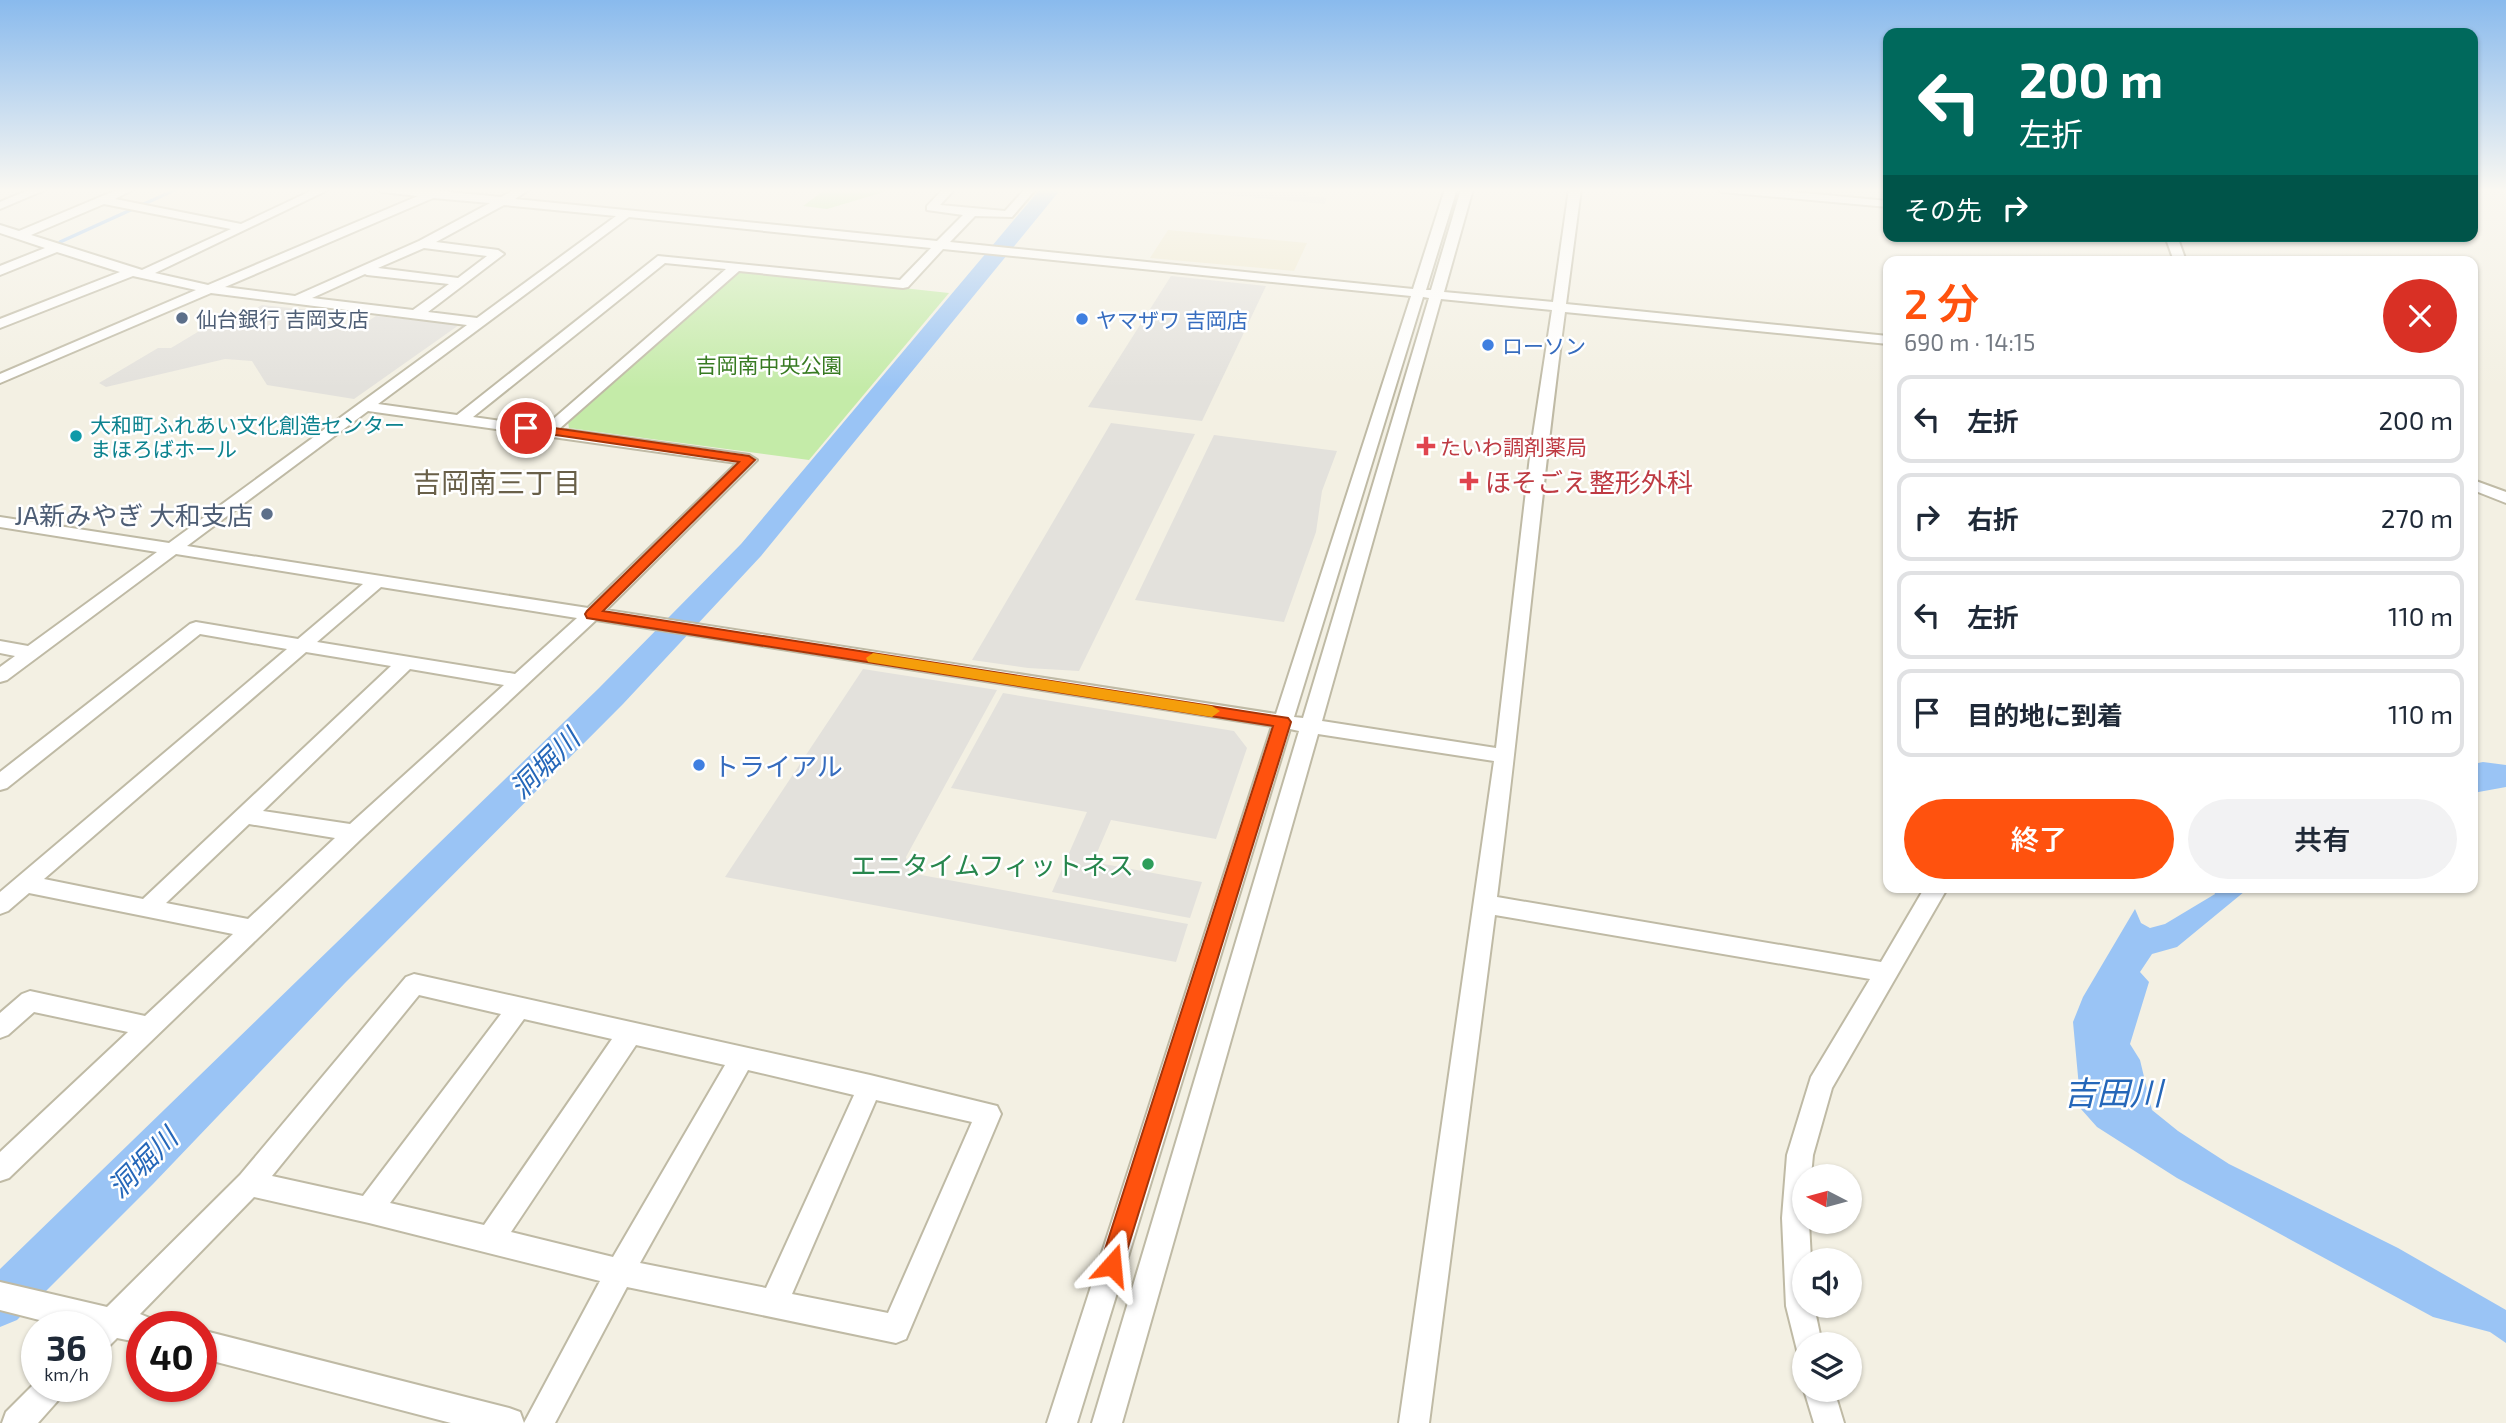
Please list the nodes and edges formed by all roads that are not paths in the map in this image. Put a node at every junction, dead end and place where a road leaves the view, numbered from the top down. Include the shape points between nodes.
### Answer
1 (37, 255) edge
2 (83, 255) edge
3 (180, 255) edge
4 (286, 255) edge
5 (399, 255) edge
6 (496, 255) edge
7 (570, 255) edge
8 (931, 255) edge
9 (1057, 255) edge
10 (1436, 255) edge
11 (1442, 255) edge
12 (1565, 255) edge
13 (736, 267) junction
14 (0, 271) edge
15 (366, 271) junction
16 (138, 273) junction
17 (462, 282) junction
18 (207, 289) junction
19 (1428, 293) junction
20 (295, 301) junction
21 (1558, 306) junction
22 (0, 307) edge
23 (418, 313) junction
24 (21, 316) junction
25 (479, 322) junction
26 (0, 324) edge
27 (1883, 339) edge
28 (0, 379) edge
29 (363, 406) junction
30 (461, 419) junction
31 (548, 431) junction
32 (2478, 487) edge
33 (2506, 498) edge
34 (0, 522) edge
35 (174, 548) junction
36 (377, 581) junction
37 (592, 614) junction
38 (302, 643) junction
39 (0, 647) edge
40 (32, 653) junction
41 (408, 661) junction
42 (0, 676) edge
43 (519, 681) junction
44 (1283, 722) junction
45 (1309, 726) junction
46 (1505, 756) junction
47 (0, 783) edge
48 (247, 816) junction
49 (354, 833) junction
50 (25, 884) junction
51 (1933, 893) edge
52 (1484, 904) junction
53 (0, 905) edge
54 (148, 907) junction
55 (252, 929) junction
56 (1885, 972) junction
57 (519, 1008) junction
58 (150, 1027) junction
59 (0, 1028) edge
60 (630, 1033) junction
61 (742, 1058) junction
62 (870, 1086) junction
63 (0, 1169) edge
64 (249, 1184) junction
65 (369, 1210) junction
66 (489, 1241) junction
67 (620, 1272) junction
68 (0, 1296) edge
69 (774, 1303) junction
70 (48, 1311) edge
71 (112, 1322) edge
72 (1805, 1332) edge
73 (217, 1348) edge
74 (37, 1402) edge
75 (1823, 1402) edge
76 (17, 1423) edge
77 (509, 1423) edge
78 (539, 1423) edge
79 (1062, 1423) edge
80 (1107, 1423) edge
81 (1413, 1423) edge
82 (1829, 1423) edge

1 - 14 street
2 - 16 street
3 - 16 street
4 - 18 street
5 - 15 street
6 - 17 street
7 - 25 street
8 - 13 street via 903,284
9 - 19 street
10 - 19 street
11 - 19 street
12 - 21 street
13 - 30 street via 662,259
13 - 31 street
15 - 17 street
15 - 20 street
16 - 18 street
16 - 24 street
17 - 23 street
18 - 20 street
18 - 28 street
19 - 21 street
19 - 44 street
19 - 45 street
20 - 23 street
21 - 27 street
21 - 46 street
22 - 24 street
23 - 25 street
24 - 26 street
25 - 29 street
29 - 30 street
29 - 35 street
30 - 31 street
31 - 37 street via 749,460
32 - 33 street
34 - 35 street
35 - 36 street
35 - 40 street
36 - 37 street
36 - 38 street
37 - 43 street
37 - 44 street
38 - 41 street
38 - 47 street via 196,628
38 - 50 street
39 - 40 street
40 - 42 street
41 - 43 street
41 - 48 street
43 - 49 street
44 - 45 street
44 - 79 street
45 - 46 street
45 - 80 street
46 - 52 street
48 - 49 street
48 - 54 street
49 - 55 street
50 - 53 street
50 - 54 street
51 - 56 street
52 - 56 street
52 - 81 street
54 - 55 street
55 - 58 street
56 - 72 street via 1820,1085 1800,1155 1795,1218
57 - 60 street
57 - 64 street via 414,984
57 - 65 street
58 - 59 street via 30,1001
58 - 63 street
60 - 61 street
60 - 66 street
61 - 62 street
61 - 67 street
62 - 69 street
62 - 69 street via 988,1114 896,1329
64 - 65 street
64 - 71 street
65 - 66 street
66 - 67 street
67 - 69 street
67 - 78 street
68 - 70 street
73 - 77 street
74 - 76 street
75 - 82 street

